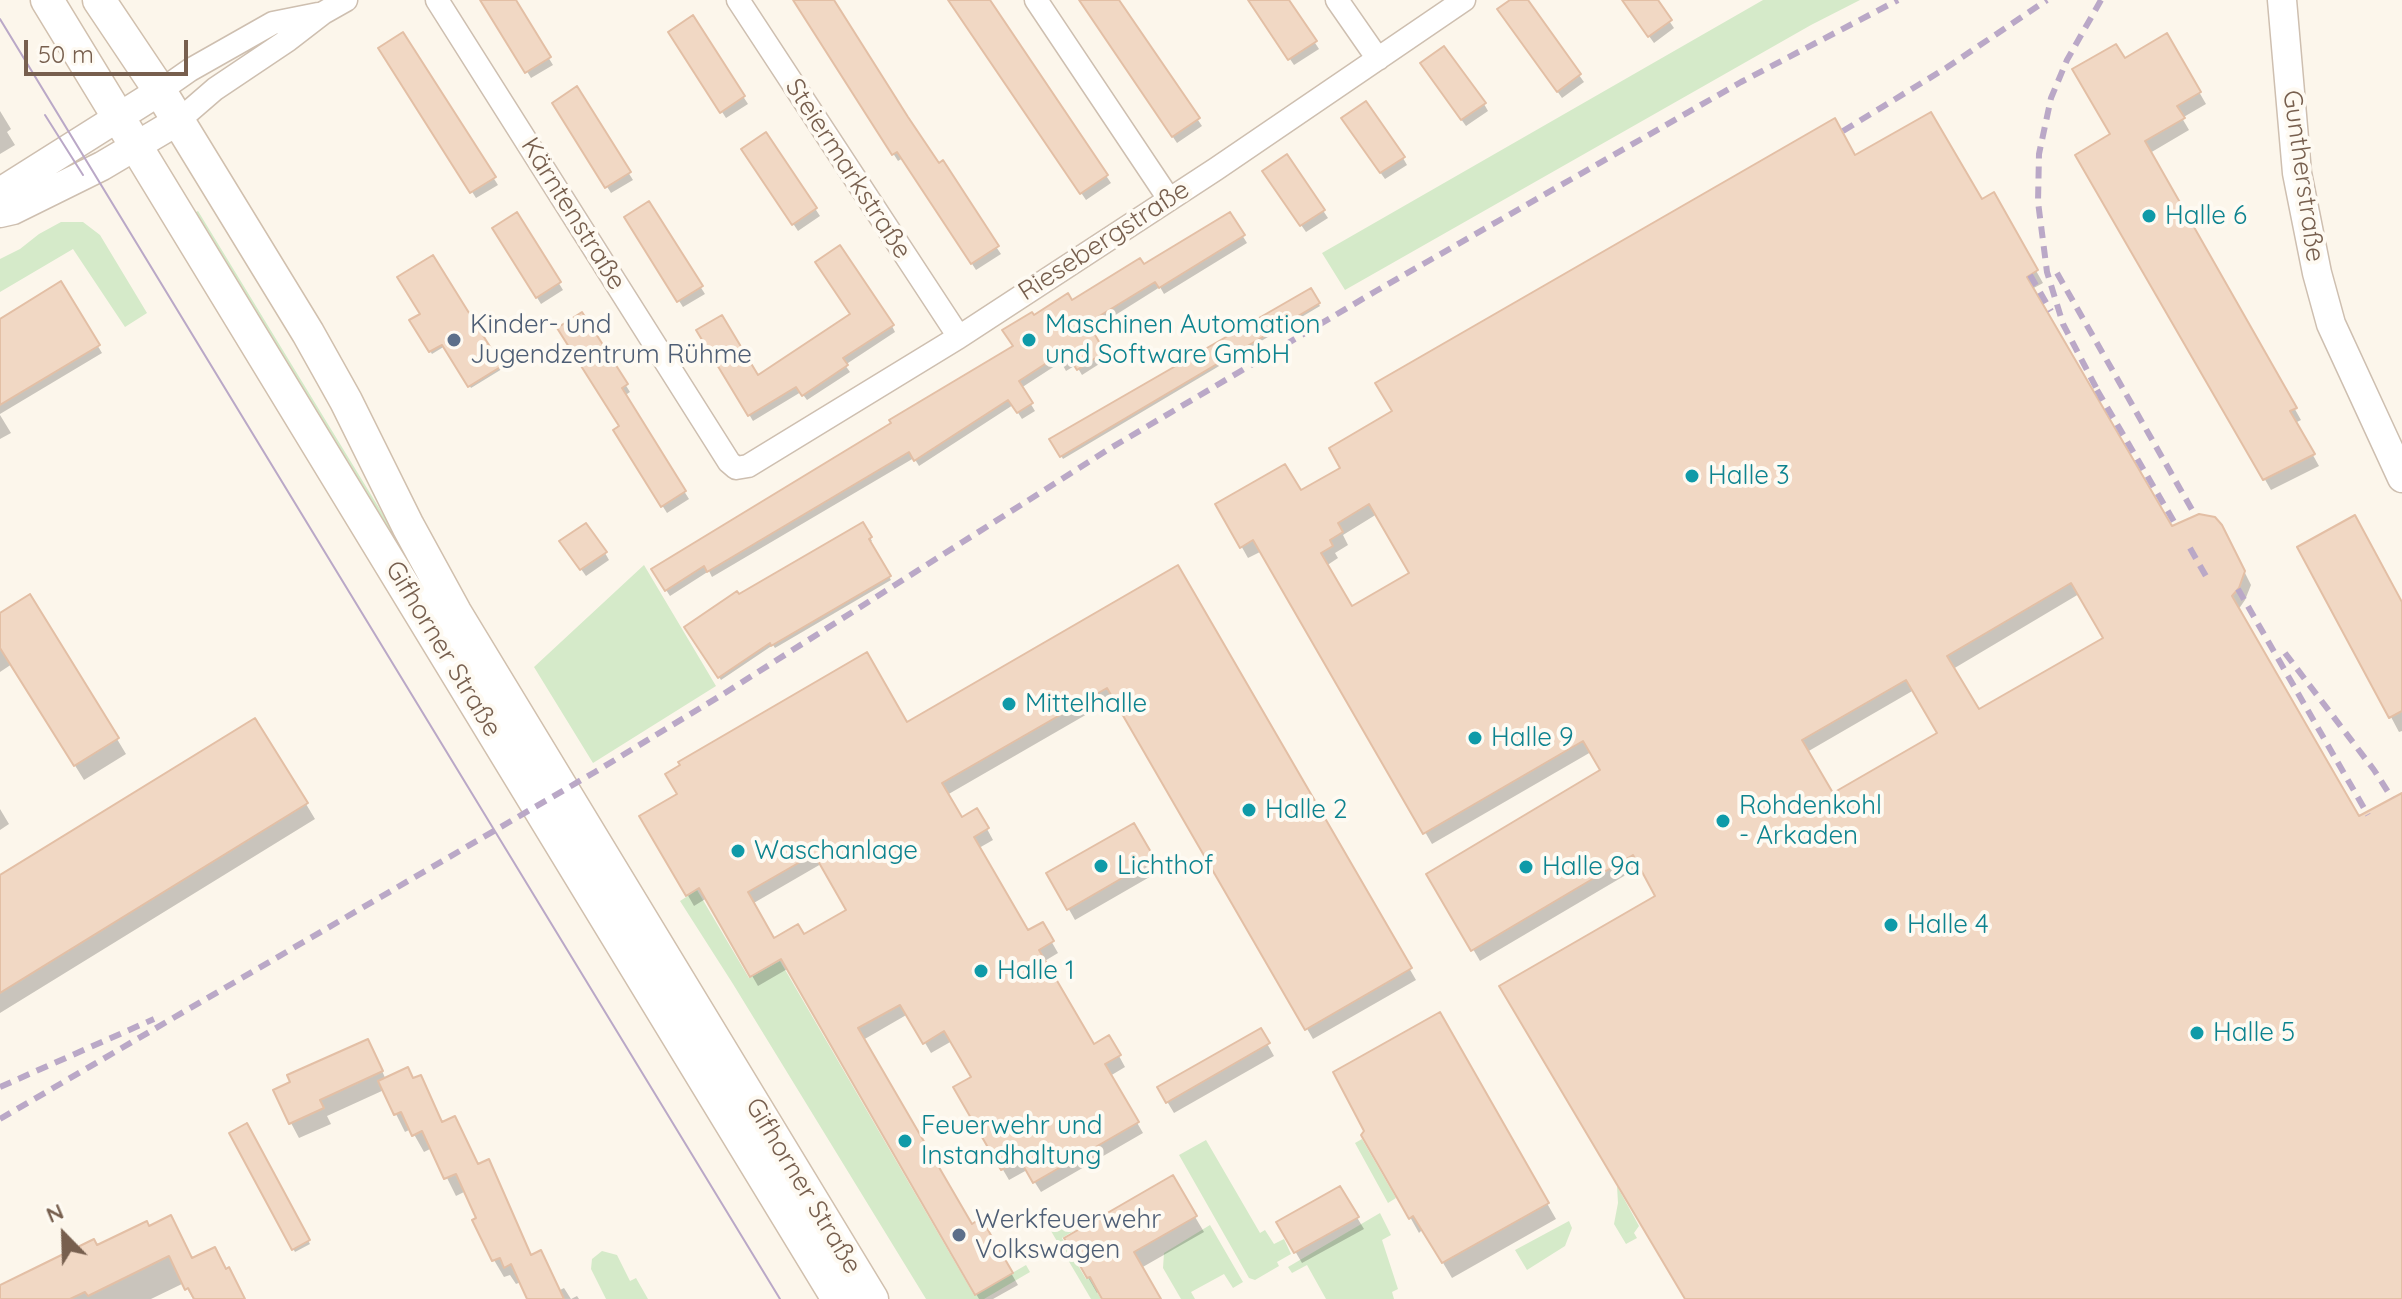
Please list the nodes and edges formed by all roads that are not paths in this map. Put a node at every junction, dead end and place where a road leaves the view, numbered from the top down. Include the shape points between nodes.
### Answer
1 (47, 0) edge
2 (99, 0) edge
3 (346, 0) edge
4 (437, 0) edge
5 (738, 0) edge
6 (1036, 0) edge
7 (1337, 0) edge
8 (1464, 0) edge
9 (2283, 5) edge
10 (323, 13) junction
11 (1378, 59) junction
12 (160, 91) junction
13 (118, 116) junction
14 (178, 121) junction
15 (137, 146) junction
16 (0, 192) edge
17 (1169, 199) junction
18 (0, 213) edge
19 (959, 337) junction
20 (736, 468) joint
21 (2402, 478) edge
22 (838, 1299) edge
23 (872, 1299) edge

1 - 13 main road, Gifhorner Straße
2 - 12 main road, Gifhorner Straße
3 - 10 street
4 - 20 street, Kärntenstraße
5 - 19 street, Steiermarkstraße
6 - 17 street
7 - 11 street
8 - 11 street, Riesebergstraße
9 - 21 street, Guntherstraße via 2297,173 2317,273 2331,324
10 - 12 street via 273,23
10 - 14 street
11 - 17 street, Riesebergstraße
12 - 13 street
12 - 14 main road, Gifhorner Straße
13 - 15 main road, Gifhorner Straße
13 - 16 street
14 - 15 street
14 - 23 main road, Gifhorner Straße via 326,364 455,612
15 - 18 street
15 - 22 main road, Gifhorner Straße
17 - 19 street, Riesebergstraße
19 - 20 street, Riesebergstraße via 748,466

